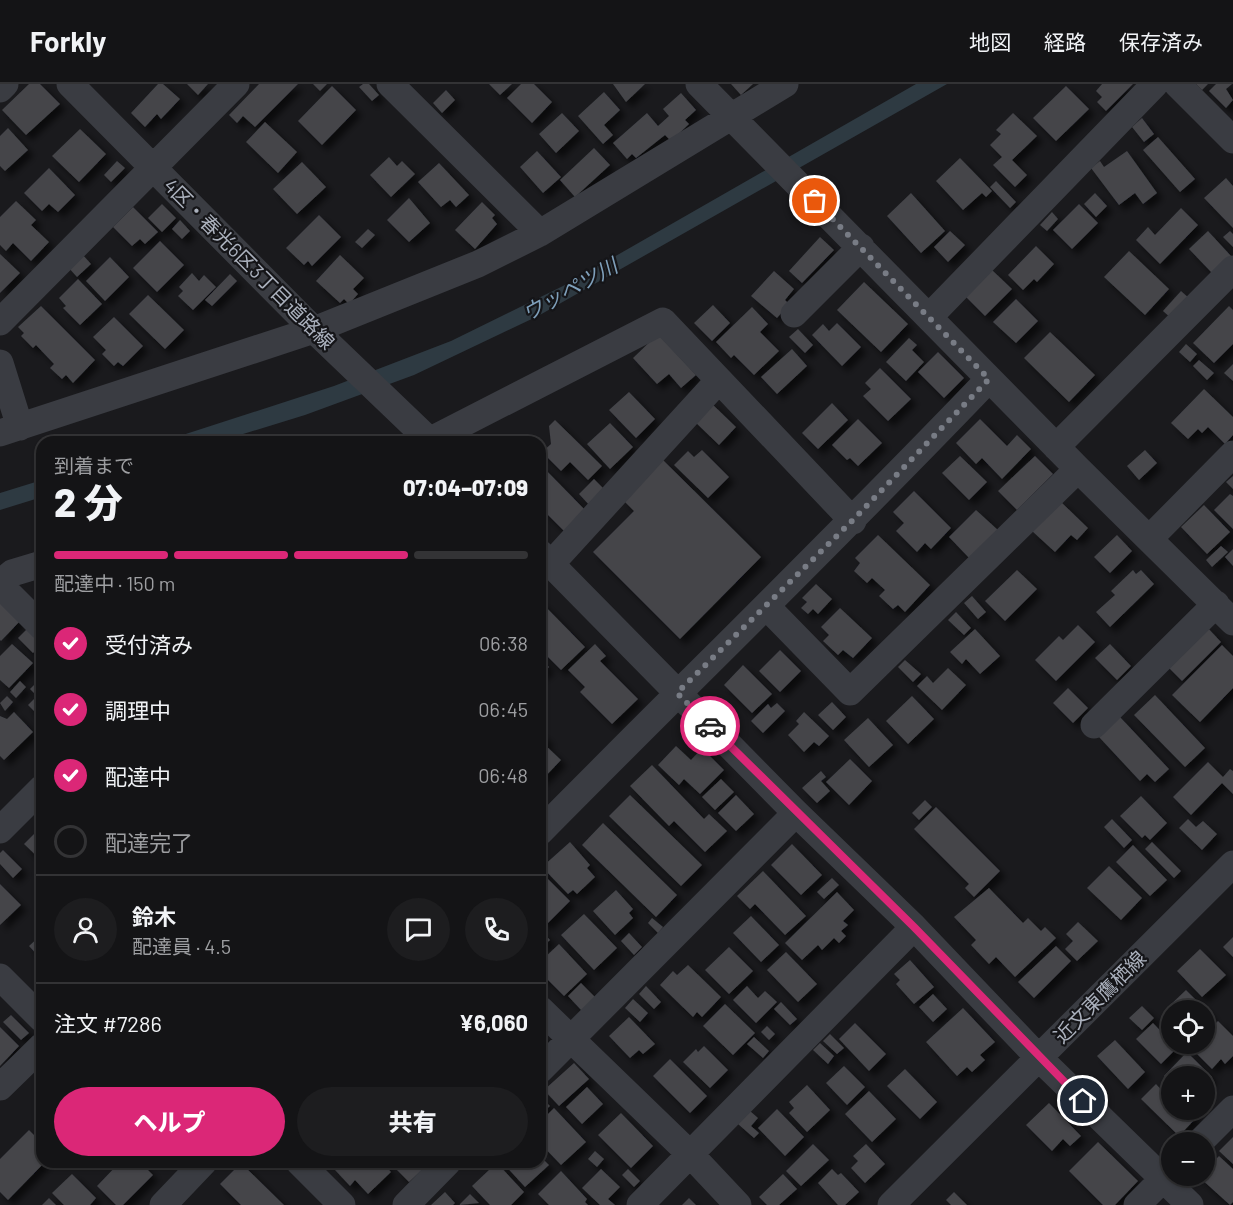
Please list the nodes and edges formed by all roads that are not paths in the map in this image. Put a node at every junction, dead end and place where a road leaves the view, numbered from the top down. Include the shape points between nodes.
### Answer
1 (5, 84) edge
2 (70, 84) edge
3 (236, 84) edge
4 (390, 84) edge
5 (699, 84) edge
6 (785, 84) edge
7 (1155, 84) edge
8 (1177, 84) edge
9 (0, 89) edge
10 (740, 126) junction
11 (1233, 140) edge
12 (154, 169) junction
13 (540, 233) junction
14 (861, 247) junction
15 (1233, 269) edge
16 (794, 314) dead end
17 (930, 316) junction
18 (0, 322) edge
19 (323, 339) junction
20 (0, 363) edge
21 (989, 379) junction
22 (719, 380) junction
23 (10, 430) edge
24 (424, 436) edge
25 (433, 436) edge
26 (1056, 447) junction
27 (1233, 454) edge
28 (1078, 469) junction
29 (853, 520) junction
30 (1150, 538) junction
31 (546, 557) edge
32 (546, 559) edge
33 (36, 566) edge
34 (0, 584) edge
35 (766, 606) junction
36 (1224, 613) edge
37 (36, 621) edge
38 (677, 693) junction
39 (1094, 725) dead end
40 (36, 794) edge
41 (796, 813) junction
42 (546, 826) edge
43 (0, 830) edge
44 (1233, 864) edge
45 (914, 927) junction
46 (0, 977) edge
47 (36, 1013) edge
48 (546, 1015) edge
49 (570, 1039) junction
50 (36, 1052) edge
51 (1039, 1058) junction
52 (546, 1064) edge
53 (0, 1087) edge
54 (1233, 1109) edge
55 (1210, 1132) edge
56 (690, 1154) junction
57 (193, 1168) edge
58 (305, 1168) edge
59 (442, 1168) edge
60 (1161, 1169) edge
61 (1161, 1180) edge
62 (1176, 1186) edge
63 (163, 1205) edge
64 (342, 1205) edge
65 (406, 1205) edge
66 (640, 1205) edge
67 (738, 1205) edge
68 (891, 1205) edge
69 (1137, 1205) edge
70 (1190, 1205) edge

1 - 9 street
2 - 12 street, 4区・春光6区3丁目道路線
3 - 12 street
4 - 13 street
5 - 10 street
6 - 10 street
7 - 17 street
8 - 11 street
10 - 13 street
10 - 14 street
12 - 18 street
12 - 19 street, 4区・春光6区3丁目道路線
13 - 19 street
14 - 16 street
14 - 17 street
15 - 26 street
17 - 21 street
19 - 23 street
19 - 24 street, 4区・春光6区3丁目道路線
20 - 23 street
21 - 26 street
21 - 29 street
22 - 25 street via 663,321
22 - 29 street
22 - 31 street
26 - 28 street
27 - 30 street
28 - 30 street
28 - 35 street via 850,692
29 - 35 street
30 - 36 street
32 - 38 street
33 - 34 street via 12,573
34 - 37 street
35 - 38 street
36 - 39 street
38 - 41 street
38 - 42 street
40 - 43 street
41 - 45 street
41 - 49 street
44 - 51 street, 近文東鷹栖線
45 - 51 street
45 - 56 street
46 - 47 street
48 - 49 street
49 - 52 street
49 - 56 street
50 - 53 street
51 - 60 street
51 - 68 street, 近文東鷹栖線
54 - 55 street
56 - 66 street
56 - 67 street
57 - 63 street
58 - 64 street
59 - 65 street
61 - 69 street
62 - 70 street

